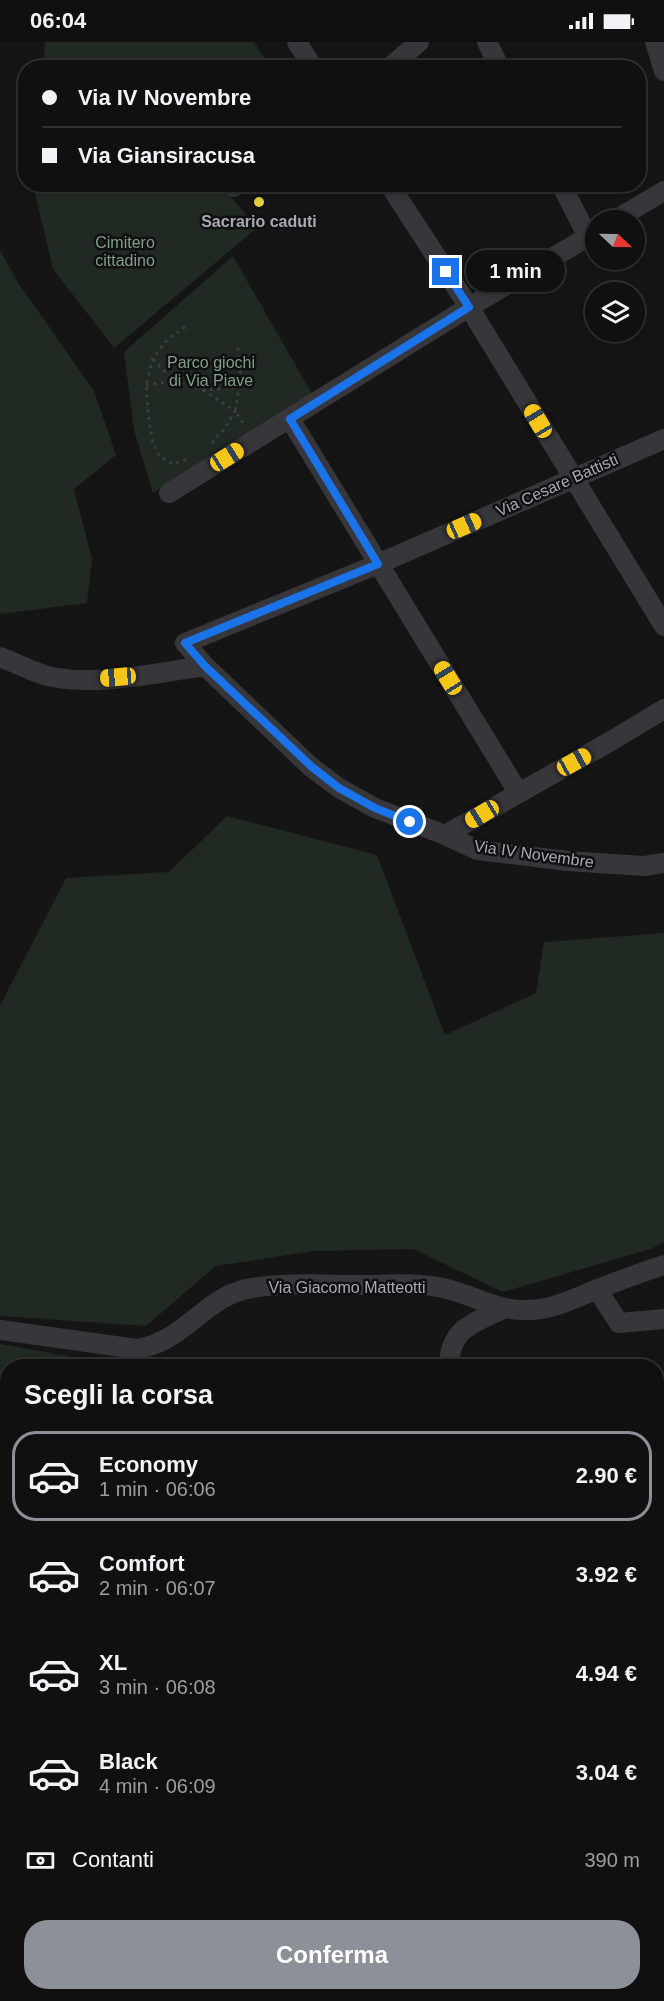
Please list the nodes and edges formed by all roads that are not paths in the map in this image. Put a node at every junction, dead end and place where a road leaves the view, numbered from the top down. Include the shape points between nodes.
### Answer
1 (297, 42) edge
2 (419, 42) edge
3 (487, 42) edge
4 (655, 42) edge
5 (309, 60) edge
6 (398, 60) edge
7 (496, 60) edge
8 (664, 71) edge
9 (664, 191) edge
10 (394, 192) edge
11 (566, 192) edge
12 (632, 210) edge
13 (585, 223) edge
14 (585, 239) edge
15 (469, 307) junction
16 (290, 419) junction
17 (664, 439) edge
18 (572, 478) junction
19 (169, 493) dead end
20 (378, 564) junction
21 (664, 626) edge
22 (185, 643) joint
23 (0, 657) edge
24 (205, 666) junction
25 (664, 708) edge
26 (518, 792) junction
27 (446, 835) junction
28 (664, 863) edge
29 (664, 1265) edge
30 (597, 1289) junction
31 (503, 1309) junction
32 (664, 1319) edge
33 (0, 1330) edge
34 (449, 1359) edge

1 - 5 street
2 - 6 street
3 - 7 street
4 - 8 street
9 - 12 street
10 - 15 street
11 - 13 street
14 - 15 street
15 - 16 street
15 - 18 street
16 - 19 street via 206,462
16 - 20 street
17 - 18 street, Via Cesare Battisti
18 - 20 street, Via Cesare Battisti
18 - 21 street
20 - 22 street, Via Cesare Battisti
20 - 26 street
22 - 24 street, Via IV Novembre
23 - 24 street via 49,676 76,681
24 - 27 street, Via IV Novembre via 339,788 375,808
25 - 26 street
26 - 27 street
27 - 28 street, Via IV Novembre via 477,850 556,860 644,866
29 - 30 street, Via Giacomo Matteotti
30 - 31 street, Via Giacomo Matteotti via 539,1309
30 - 32 street via 619,1323
31 - 33 street, Via Giacomo Matteotti via 443,1288 291,1285 234,1293 215,1302 171,1337 137,1349
31 - 34 street via 467,1326 453,1340

